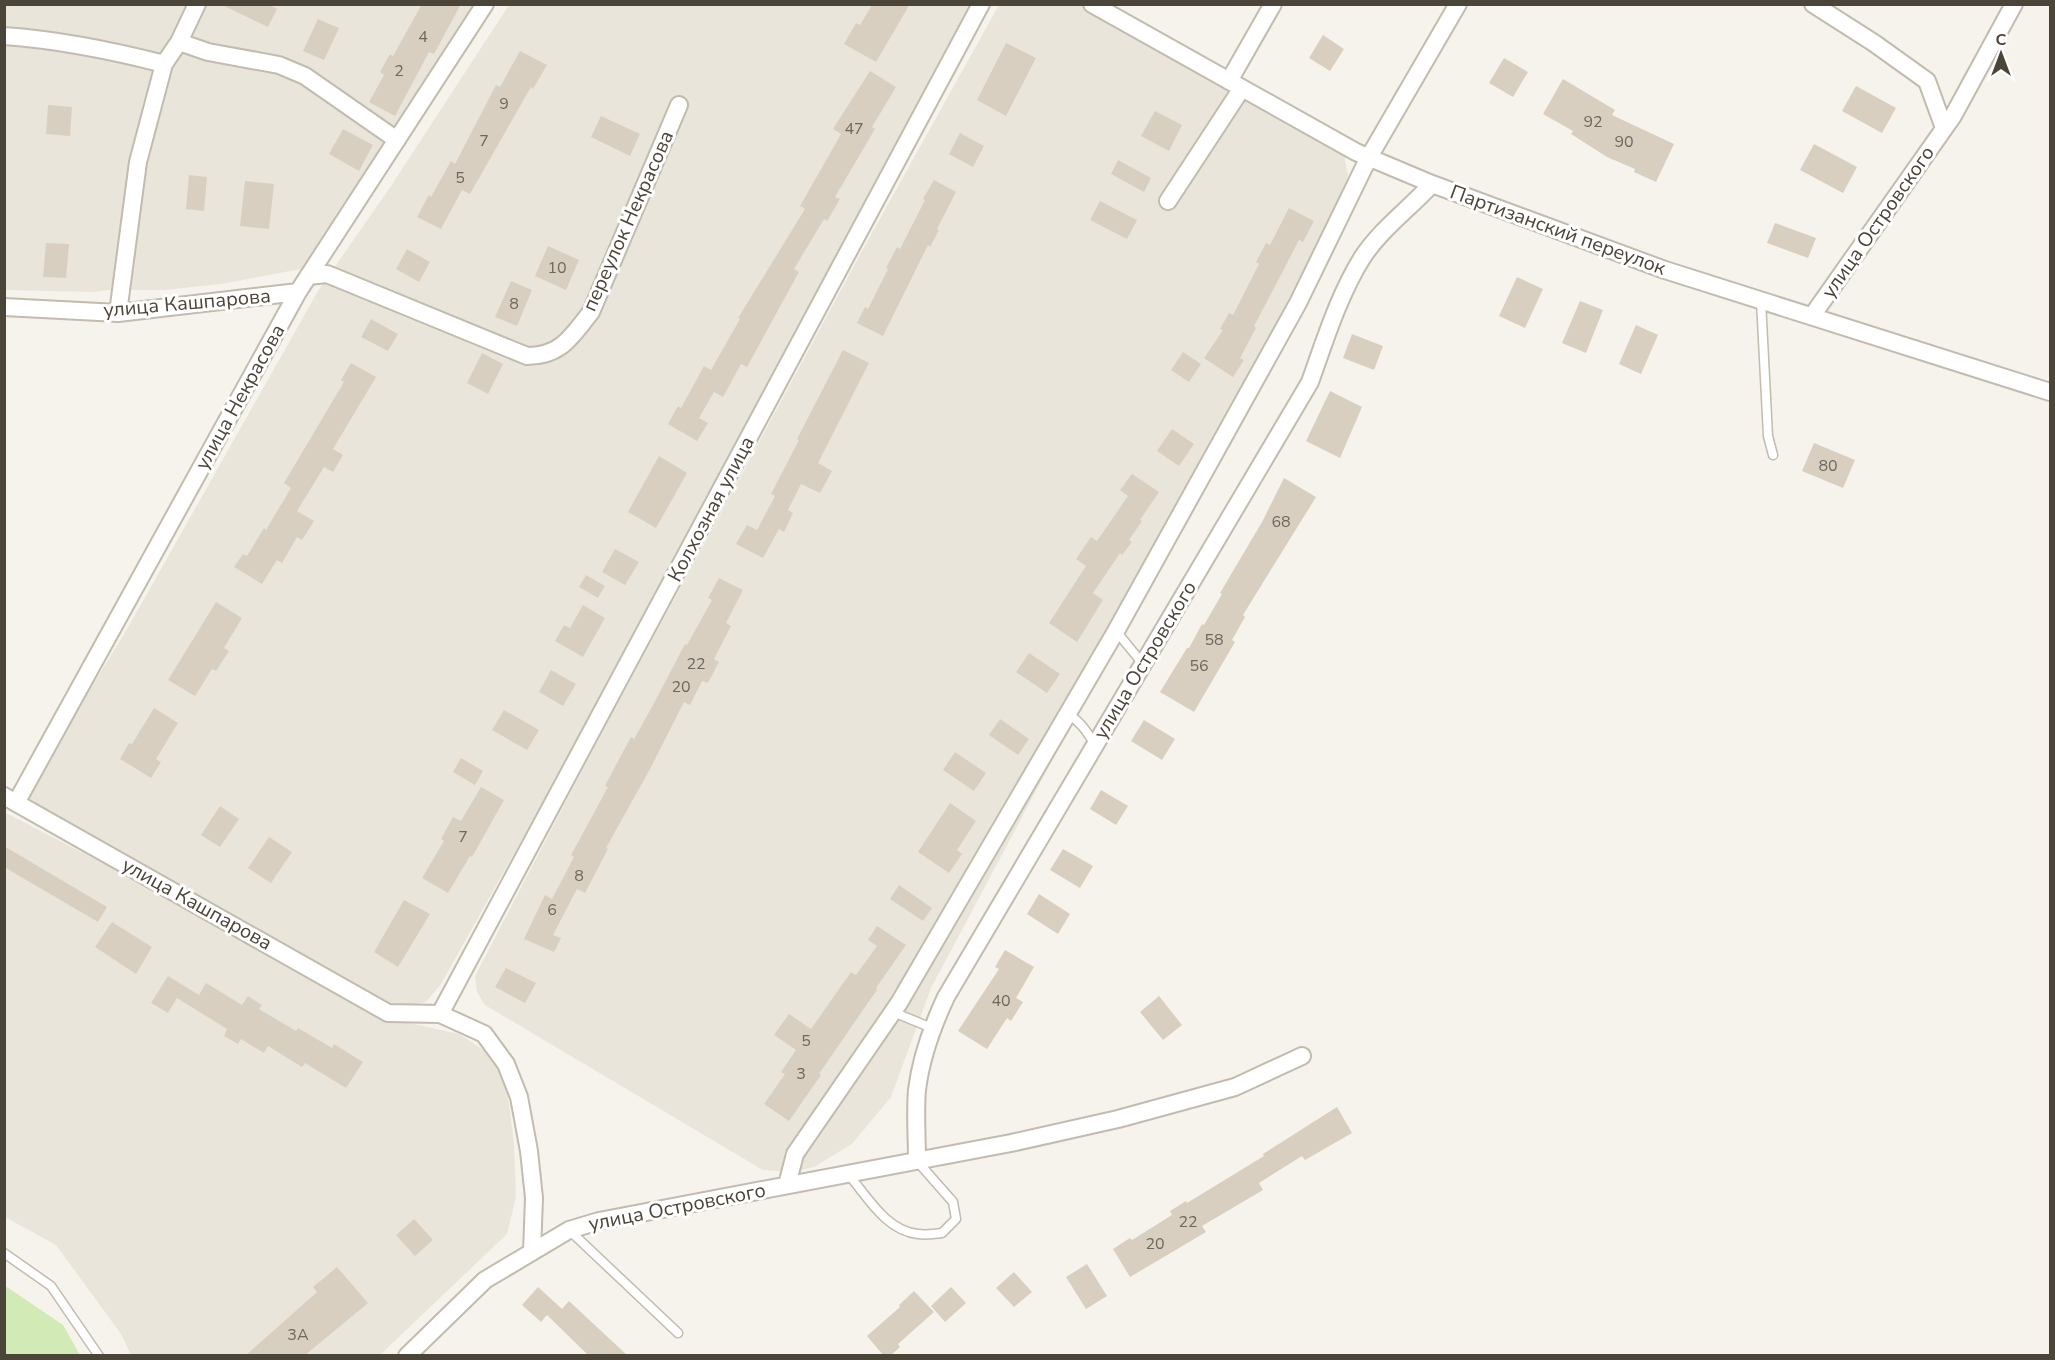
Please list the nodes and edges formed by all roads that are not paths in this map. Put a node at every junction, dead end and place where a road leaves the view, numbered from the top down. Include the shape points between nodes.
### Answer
1 (197, 4) edge
2 (484, 4) edge
3 (981, 4) edge
4 (1092, 4) edge
5 (1273, 4) edge
6 (1458, 4) edge
7 (1813, 4) edge
8 (2014, 4) edge
9 (4, 36) edge
10 (178, 42) junction
11 (164, 64) junction
12 (1236, 85) junction
13 (679, 105) dead end
14 (1944, 128) junction
15 (397, 140) junction
16 (1369, 157) junction
17 (1432, 184) junction
18 (1168, 201) dead end
19 (308, 276) junction
20 (298, 292) junction
21 (1761, 300) junction
22 (4, 308) edge
23 (118, 313) junction
24 (1812, 316) junction
25 (2050, 392) edge
26 (1773, 455) dead end
27 (1116, 631) junction
28 (1143, 663) junction
29 (1068, 714) junction
30 (1095, 745) junction
31 (10, 799) edge
32 (893, 1012) junction
33 (440, 1014) junction
34 (932, 1028) junction
35 (1302, 1056) dead end
36 (917, 1161) junction
37 (848, 1173) junction
38 (787, 1185) junction
39 (569, 1230) junction
40 (532, 1252) junction
41 (4, 1253) edge
42 (678, 1333) dead end
43 (99, 1356) edge
44 (407, 1356) edge

1 - 10 street
2 - 15 street, улица Некрасова
3 - 33 street, Колхозная улица
4 - 12 street, Партизанский переулок
5 - 12 street
6 - 16 street
7 - 14 street, улица Островского via 1927,81
8 - 14 street, улица Островского
9 - 11 street via 112,50
10 - 11 street
10 - 15 street via 208,52 279,65 305,76
11 - 23 street via 138,162
12 - 16 street, Партизанский переулок
12 - 18 street
13 - 19 street, переулок Некрасова via 591,312 560,348 544,356 527,356 327,274
14 - 24 street, улица Островского
15 - 19 street, улица Некрасова
16 - 17 street, Партизанский переулок
16 - 27 street via 1298,303
17 - 21 street, Партизанский переулок via 1665,270
17 - 28 street, улица Островского via 1363,257 1341,299 1310,382
19 - 20 street, улица Некрасова
20 - 23 street, улица Кашпарова
20 - 31 street, улица Некрасова
21 - 24 street, Партизанский переулок
21 - 26 lane via 1768,436
22 - 23 street, улица Кашпарова
24 - 25 street, Партизанский переулок
27 - 28 lane
27 - 29 street
28 - 30 street, улица Островского
29 - 30 lane via 1085,728
29 - 32 street
30 - 34 street, улица Островского via 946,997
31 - 33 street, улица Кашпарова via 388,1013
32 - 34 lane
32 - 38 street via 795,1154
33 - 40 street via 484,1034 511,1075 529,1151 534,1198
34 - 36 street, улица Островского via 917,1091
35 - 36 street, улица Островского via 1235,1087 1118,1119
36 - 37 street, улица Островского
36 - 37 lane via 953,1202 956,1219 942,1233 917,1234 895,1227
37 - 38 street, улица Островского
38 - 39 street, улица Островского
39 - 40 street, улица Островского
39 - 42 lane
40 - 44 street, улица Островского via 485,1280
41 - 43 lane via 51,1286

